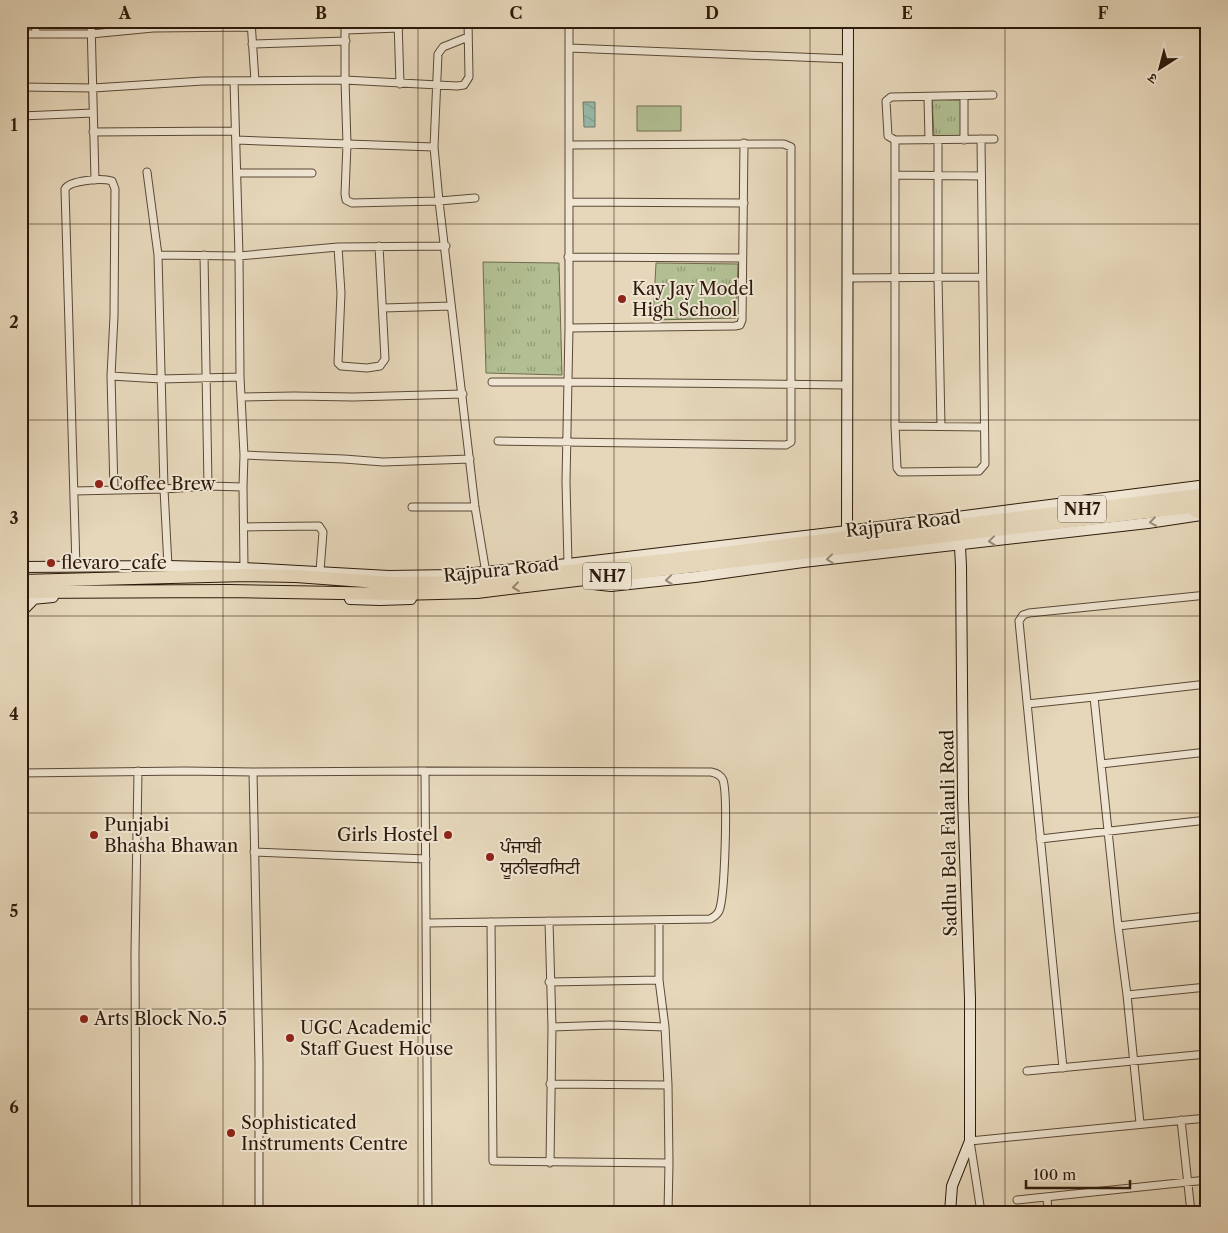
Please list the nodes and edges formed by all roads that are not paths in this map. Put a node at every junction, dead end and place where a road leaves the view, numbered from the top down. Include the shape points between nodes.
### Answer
1 (35, 21) edge
2 (91, 21) edge
3 (346, 21) edge
4 (468, 21) edge
5 (569, 21) edge
6 (848, 21) edge
7 (1145, 21) edge
8 (1202, 21) edge
9 (1177, 22) edge
10 (205, 24) edge
11 (251, 24) edge
12 (399, 24) edge
13 (152, 25) edge
14 (346, 30) junction
15 (36, 33) junction
16 (21, 34) edge
17 (91, 34) junction
18 (468, 37) junction
19 (346, 41) junction
20 (252, 44) junction
21 (569, 48) junction
22 (849, 59) junction
23 (255, 80) junction
24 (345, 80) junction
25 (234, 81) junction
26 (400, 84) junction
27 (437, 86) junction
28 (21, 87) edge
29 (93, 88) junction
30 (993, 95) dead end
31 (964, 96) junction
32 (928, 97) junction
33 (93, 113) junction
34 (21, 116) edge
35 (235, 131) junction
36 (94, 132) junction
37 (981, 139) junction
38 (994, 139) dead end
39 (236, 140) junction
40 (895, 140) junction
41 (929, 140) junction
42 (938, 140) junction
43 (964, 140) junction
44 (347, 144) junction
45 (744, 144) junction
46 (569, 145) junction
47 (434, 147) junction
48 (147, 172) dead end
49 (236, 173) junction
50 (312, 173) dead end
51 (895, 175) junction
52 (938, 176) junction
53 (981, 176) junction
54 (95, 180) junction
55 (475, 198) dead end
56 (439, 201) junction
57 (569, 202) junction
58 (744, 203) junction
59 (379, 246) junction
60 (446, 246) junction
61 (338, 247) junction
62 (158, 255) junction
63 (204, 255) junction
64 (239, 256) junction
65 (568, 257) junction
66 (742, 258) junction
67 (981, 277) junction
68 (847, 278) junction
69 (896, 278) junction
70 (938, 278) junction
71 (451, 306) junction
72 (383, 308) junction
73 (569, 328) junction
74 (111, 376) junction
75 (240, 377) junction
76 (207, 378) junction
77 (161, 379) junction
78 (492, 382) dead end
79 (568, 382) junction
80 (791, 384) junction
81 (847, 385) junction
82 (463, 394) junction
83 (242, 397) junction
84 (895, 426) junction
85 (941, 426) junction
86 (984, 427) junction
87 (498, 441) dead end
88 (567, 441) junction
89 (244, 455) junction
90 (470, 459) junction
91 (1207, 485) edge
92 (208, 486) junction
93 (243, 488) junction
94 (114, 490) junction
95 (164, 490) junction
96 (74, 491) junction
97 (1207, 494) edge
98 (476, 507) junction
99 (412, 508) dead end
100 (1205, 512) edge
101 (244, 527) junction
102 (959, 535) junction
103 (847, 538) junction
104 (568, 564) junction
105 (168, 566) junction
106 (21, 567) edge
107 (76, 567) junction
108 (244, 568) junction
109 (320, 571) junction
110 (486, 572) junction
111 (390, 579) junction
112 (583, 579) junction
113 (21, 581) edge
114 (21, 592) edge
115 (436, 594) junction
116 (1207, 595) edge
117 (34, 599) junction
118 (21, 600) edge
119 (21, 612) edge
120 (1207, 684) edge
121 (1094, 697) junction
122 (1027, 704) junction
123 (1207, 752) edge
124 (1101, 764) junction
125 (138, 771) junction
126 (424, 771) junction
127 (252, 772) junction
128 (21, 773) edge
129 (1207, 820) edge
130 (1108, 831) junction
131 (1040, 839) junction
132 (254, 852) junction
133 (426, 859) junction
134 (1207, 916) edge
135 (659, 920) junction
136 (549, 921) junction
137 (427, 922) junction
138 (491, 922) junction
139 (1118, 926) junction
140 (660, 980) junction
141 (549, 982) junction
142 (1207, 987) edge
143 (1127, 995) junction
144 (552, 1027) junction
145 (665, 1027) junction
146 (1207, 1054) edge
147 (1133, 1062) junction
148 (1063, 1068) junction
149 (1027, 1071) dead end
150 (550, 1084) junction
151 (668, 1085) junction
152 (1207, 1118) edge
153 (1181, 1120) junction
154 (1140, 1123) junction
155 (970, 1141) junction
156 (550, 1163) junction
157 (669, 1163) junction
158 (957, 1176) junction
159 (1207, 1180) edge
160 (1188, 1182) junction
161 (1047, 1197) junction
162 (1018, 1200) dead end
163 (136, 1212) edge
164 (259, 1212) edge
165 (428, 1212) edge
166 (668, 1212) edge
167 (950, 1212) edge
168 (957, 1212) edge
169 (981, 1212) edge
170 (1048, 1212) edge
171 (1191, 1212) edge

1 - 15 street
2 - 17 street
3 - 14 street
4 - 18 street
5 - 21 street
6 - 22 street
7 - 9 street
8 - 9 street
10 - 11 street
10 - 13 street
11 - 20 street
12 - 14 street
12 - 26 street
13 - 17 street
14 - 19 street
15 - 16 street
15 - 17 street
17 - 29 street
18 - 27 street via 440,50
18 - 27 street via 467,82 458,86
19 - 20 street
19 - 24 street
20 - 23 street
21 - 22 street
21 - 46 street
22 - 68 street
23 - 24 street
23 - 25 street
24 - 26 street
24 - 44 street
25 - 29 street
25 - 35 street
26 - 27 street
27 - 47 street
28 - 29 street
29 - 33 street
30 - 31 street
31 - 32 street
31 - 43 street
32 - 40 street via 891,98 886,101 888,136
32 - 41 street
33 - 34 street
33 - 36 street
35 - 36 street
35 - 39 street
36 - 54 street
37 - 38 street
37 - 43 street
37 - 53 street
39 - 44 street
39 - 49 street
40 - 41 street
40 - 51 street
41 - 42 street
42 - 43 street
42 - 52 street
44 - 47 street
44 - 56 street via 344,194 347,202
45 - 46 street
45 - 58 street
45 - 80 street via 784,144 791,147
46 - 57 street
47 - 56 street
48 - 62 street
49 - 50 street
49 - 64 street
51 - 52 street
51 - 69 street
52 - 53 street
52 - 70 street
53 - 67 street
54 - 74 street via 112,181 115,189
54 - 96 street via 72,183 65,189
55 - 56 street
56 - 60 street
57 - 58 street
57 - 65 street
58 - 66 street
59 - 60 street
59 - 61 street
59 - 72 street
60 - 71 street
61 - 64 street
61 - 72 street via 341,293 338,364 367,368 383,363
62 - 63 street
62 - 77 street
63 - 64 street
63 - 76 street
64 - 75 street
65 - 66 street
65 - 73 street
66 - 73 street via 742,320 737,326
67 - 70 street
67 - 86 street
68 - 69 street
68 - 81 street
69 - 70 street
69 - 84 street
70 - 85 street
71 - 72 street
71 - 82 street
73 - 79 street
74 - 77 street
74 - 94 street
75 - 76 street
75 - 83 street
76 - 77 street
76 - 92 street
77 - 95 street
78 - 79 street
79 - 80 street
79 - 88 street
80 - 81 street
80 - 88 street via 791,440 788,445
81 - 103 street
82 - 83 street via 353,398
82 - 90 street
83 - 89 street
84 - 85 street
84 - 86 street via 897,468 903,473 982,470 985,461
85 - 86 street
87 - 88 street
88 - 104 street
89 - 90 street via 383,462
89 - 93 street
90 - 98 street
91 - 103 street
92 - 93 street
92 - 95 street
93 - 101 street
94 - 95 street
94 - 96 street
95 - 105 street
96 - 107 street
97 - 102 highway, NH7
98 - 99 street
98 - 110 street
100 -> 102 street via 1148,523
100 - 102 highway, Rajpura Road / NH7 via 1190,508
101 - 108 street
101 - 109 street via 319,526 323,532
102 - 103 highway, Rajpura Road / NH7 via 887,534
102 -> 112 street via 696,577 611,586
102 - 155 street, Sadhu Bela Falauli Road
103 - 104 street
103 - 111 highway, Rajpura Road / NH7 via 473,582
103 - 112 highway, Rajpura Road / NH7
104 - 110 street
105 - 107 street
105 - 108 street
106 - 107 street
108 - 109 street
109 - 111 street
110 - 111 street
111 - 113 highway, Rajpura Road / NH7 via 246,575
112 -> 115 highway, Rajpura Road / NH7
114 - 115 highway, Rajpura Road / NH7
115 - 117 street via 395,600 232,596
116 - 122 street via 1023,615 1019,623
117 - 118 street
117 - 119 street
120 - 121 street
121 - 122 street
121 - 124 street
122 - 131 street
123 - 124 street
124 - 130 street
125 - 127 street
125 - 128 street
125 - 163 street
126 - 127 street
126 - 133 street
126 - 135 street via 717,773 723,781 725,803 724,880 720,910 710,919
127 - 132 street
129 - 130 street
130 - 131 street
130 - 139 street
131 - 148 street
132 - 133 street
132 - 164 street
133 - 137 street
134 - 139 street
135 - 136 street
135 - 140 street
136 - 138 street
136 - 141 street
137 - 138 street
137 - 165 street
138 - 156 street via 494,1161
139 - 143 street
140 - 141 street
140 - 145 street
141 - 144 street
142 - 143 street
143 - 147 street
144 - 145 street
144 - 150 street
145 - 151 street
146 - 147 street
147 - 148 street
147 - 154 street
148 - 149 street
150 - 151 street
150 - 156 street
151 - 157 street
152 - 153 street
153 - 154 street
153 - 160 street
154 - 155 street
155 - 158 street
155 - 169 street
156 - 157 street
157 - 166 street
158 - 167 street via 952,1186
158 - 168 street
159 - 160 street
160 - 161 street
160 - 171 street
161 - 162 street
161 - 170 street

